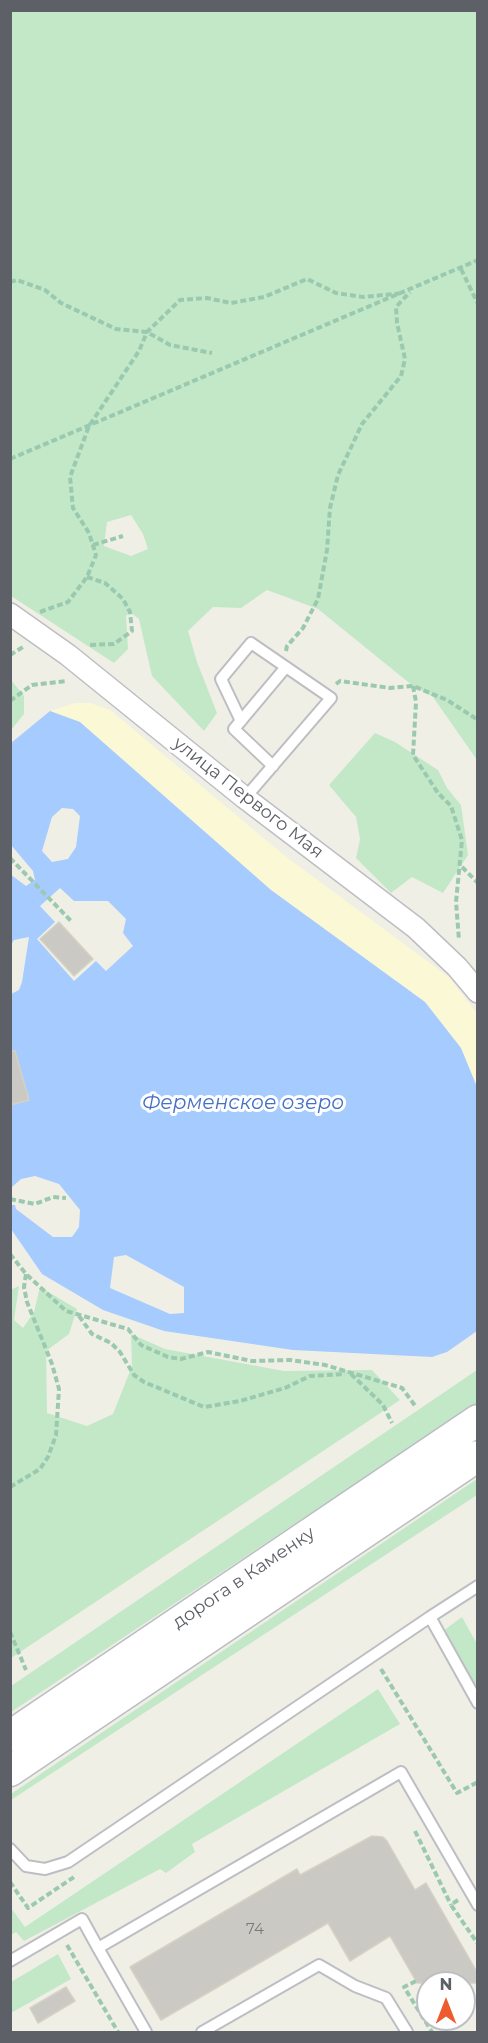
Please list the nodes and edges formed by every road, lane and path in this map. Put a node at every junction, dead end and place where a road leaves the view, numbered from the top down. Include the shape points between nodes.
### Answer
1 (477, 260) edge
2 (461, 269) junction
3 (10, 282) edge
4 (412, 289) junction
5 (404, 293) junction
6 (477, 304) edge
7 (147, 332) junction
8 (212, 353) dead end
9 (90, 426) junction
10 (10, 459) edge
11 (123, 536) dead end
12 (93, 545) junction
13 (87, 577) junction
14 (12, 614) edge
15 (68, 655) junction
16 (286, 667) junction
17 (98, 679) junction
18 (413, 686) junction
19 (322, 692) junction
20 (10, 701) edge
21 (477, 720) edge
22 (241, 721) junction
23 (273, 766) junction
24 (245, 798) junction
25 (10, 858) edge
26 (462, 866) junction
27 (477, 883) edge
28 (71, 921) dead end
29 (457, 967) junction
30 (477, 992) edge
31 (66, 1198) dead end
32 (10, 1199) edge
33 (10, 1254) edge
34 (26, 1274) junction
35 (78, 1315) junction
36 (348, 1374) junction
37 (416, 1407) dead end
38 (477, 1420) edge
39 (392, 1423) dead end
40 (477, 1456) edge
41 (10, 1487) edge
42 (476, 1590) edge
43 (430, 1617) junction
44 (10, 1632) edge
45 (26, 1670) dead end
46 (373, 1675) dead end
47 (477, 1703) edge
48 (10, 1736) edge
49 (10, 1771) edge
50 (477, 1782) edge
51 (411, 1821) dead end
52 (10, 1849) edge
53 (77, 1875) dead end
54 (10, 1882) edge
55 (451, 1905) dead end
56 (477, 1905) edge
57 (59, 1932) junction
58 (98, 1948) junction
59 (10, 1961) edge
60 (416, 1981) dead end
61 (416, 2006) edge
62 (118, 2032) edge
63 (146, 2032) edge
64 (202, 2032) edge
65 (407, 2032) edge

1 - 2 path
2 - 4 path
2 - 6 path
3 - 7 path via 17,280 45,290 61,303 116,329
4 - 5 path
4 - 16 path via 396,307 405,359 401,376 362,424 338,475 318,599 303,628 286,646
5 - 7 path via 363,297 336,293 306,279 264,297 231,303 207,298 180,300
5 - 9 path
7 - 8 path via 170,345
7 - 9 path via 139,351
9 - 10 path
9 - 12 path via 70,477 74,508
11 - 12 path
12 - 13 path via 96,555
13 - 14 path via 68,602 45,612
13 - 15 path via 105,583 123,599 130,612 132,631 114,644 86,645
14 - 15 street, улица Первого Мая
15 - 17 street, улица Первого Мая
16 - 19 lane
16 - 22 lane
16 - 22 lane via 251,643 221,679
17 - 20 path via 32,685
17 - 24 street, улица Первого Мая
18 - 19 path via 390,688 340,681
18 - 21 path via 447,700
18 - 26 path via 413,754 451,806 462,840
19 - 23 lane via 331,698
22 - 23 lane via 234,729
23 - 24 lane
24 - 29 street, улица Первого Мая via 416,928
25 - 28 path
26 - 27 path
26 - 29 path via 456,902
29 - 30 street, улица Первого Мая
31 - 32 path via 53,1197 35,1204
33 - 34 path
34 - 35 path via 60,1307
34 - 41 path via 27,1302 59,1389 56,1436 40,1468
35 - 36 path via 128,1329 141,1345 168,1357 181,1359 208,1352 252,1361 290,1360 325,1365
35 - 36 path via 92,1334 120,1352 134,1375 204,1407 285,1388 310,1376
36 - 37 path via 402,1388
36 - 39 path via 371,1391
38 - 48 main road, дорога в Каменку
40 - 49 main road, дорога в Каменку
42 - 43 lane
43 - 47 lane
43 - 52 lane via 68,1862 45,1869 26,1866
44 - 45 path
46 - 50 path via 383,1668 457,1793
51 - 55 path
53 - 54 path via 28,1908
56 - 58 lane via 401,1772
57 - 58 lane via 82,1919
57 - 59 lane
57 - 62 path
58 - 63 lane
60 - 61 path via 404,1987
64 - 65 lane via 319,1965 386,1998

